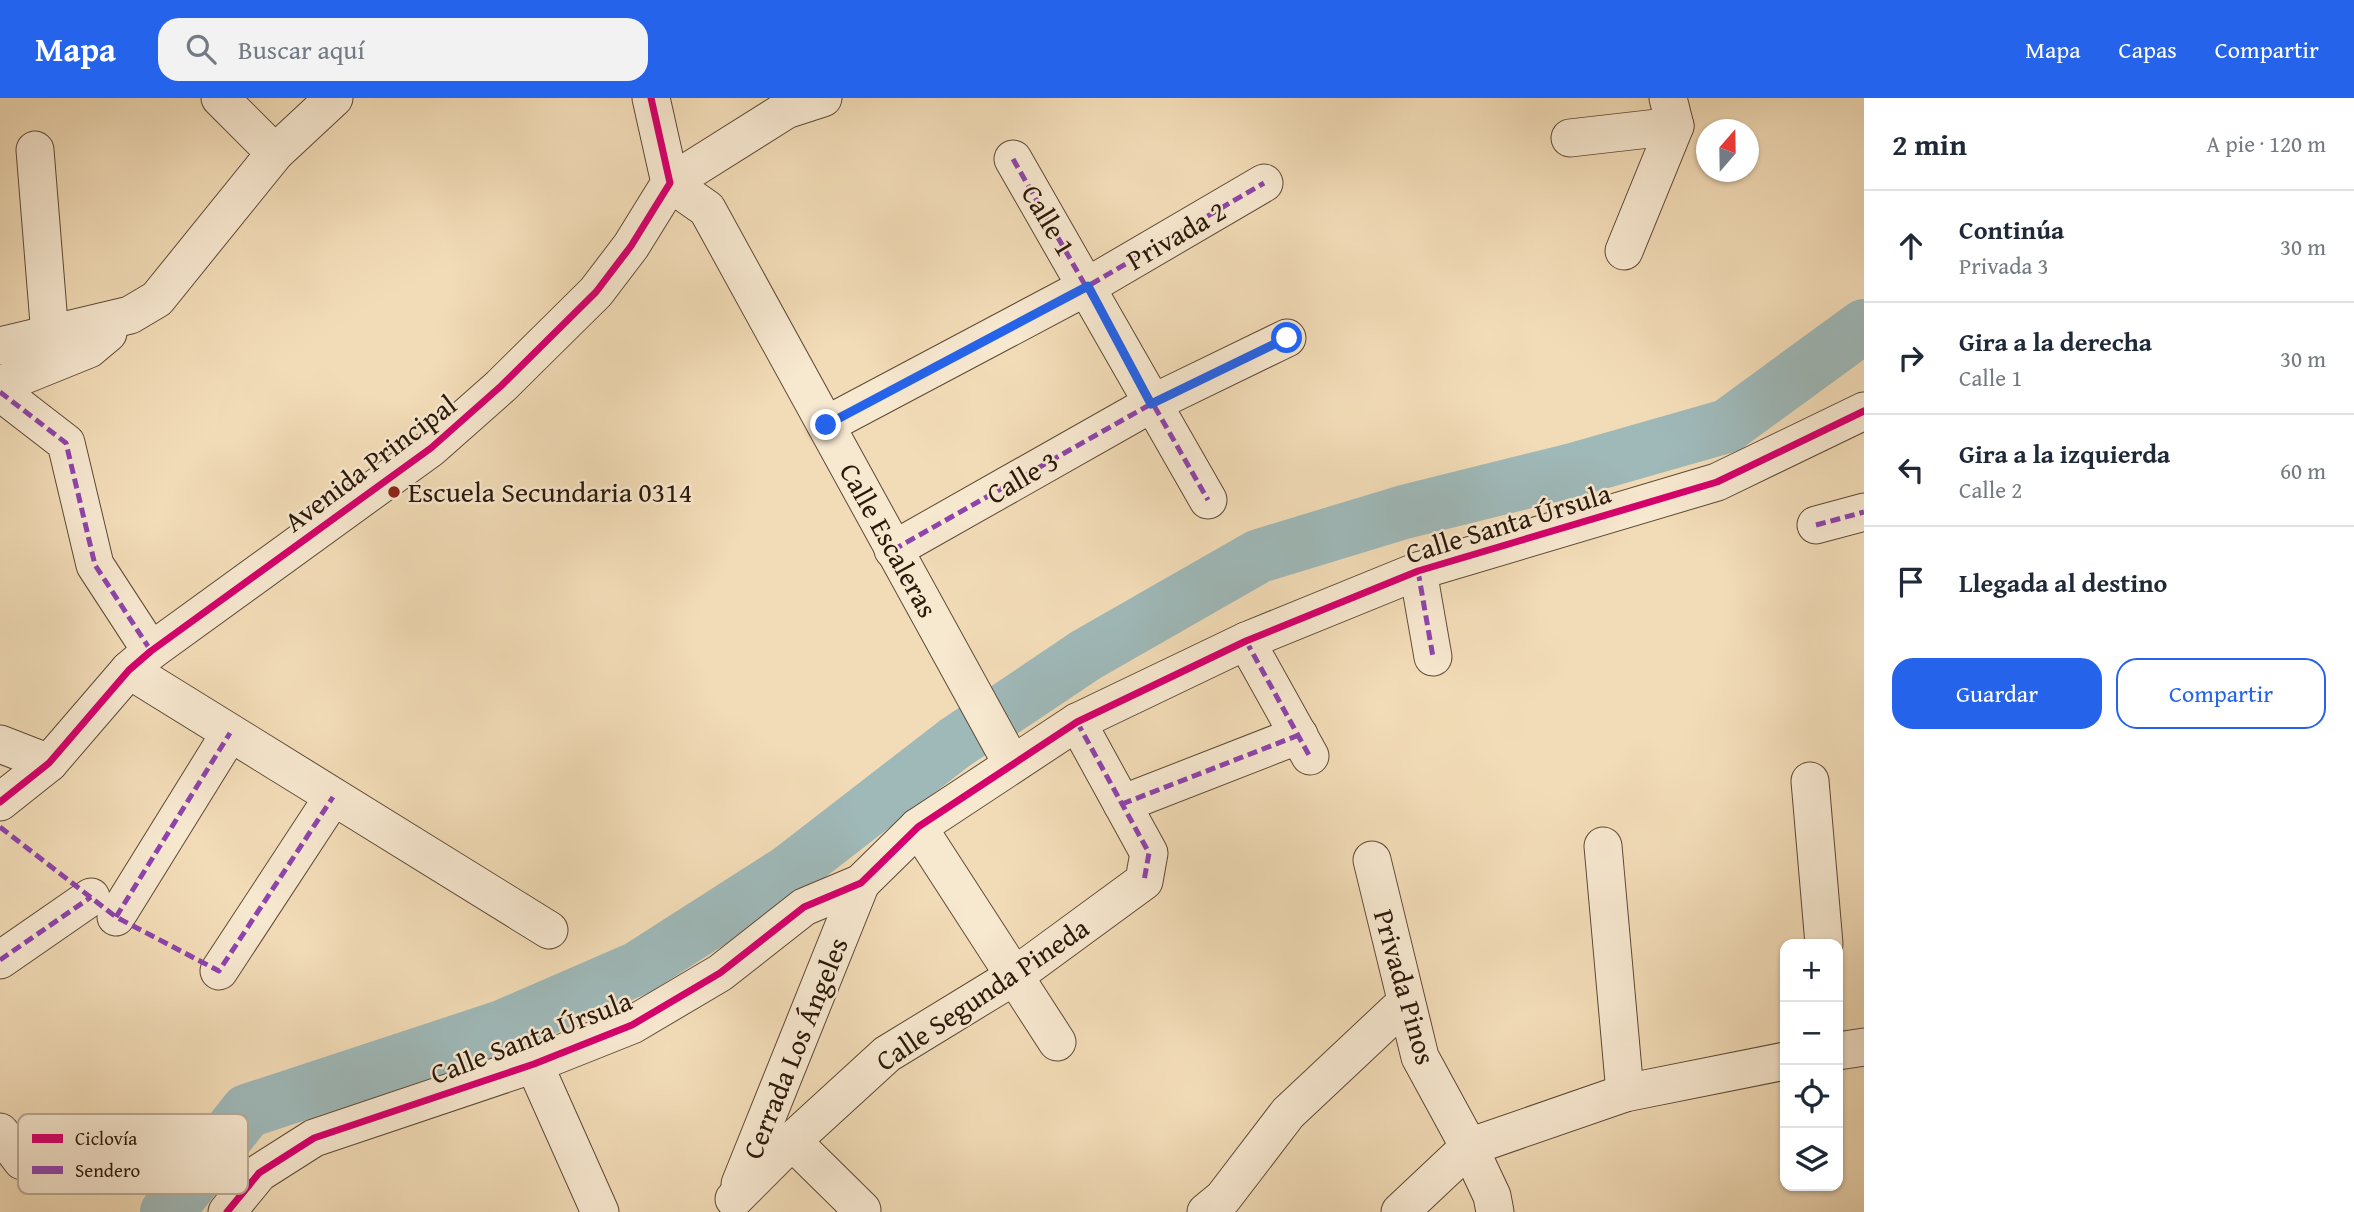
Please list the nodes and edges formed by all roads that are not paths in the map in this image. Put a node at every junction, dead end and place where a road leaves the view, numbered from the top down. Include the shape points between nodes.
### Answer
1 (219, 98) edge
2 (334, 98) edge
3 (651, 98) edge
4 (823, 98) edge
5 (1672, 112) edge
6 (1570, 138) dead end
7 (35, 150) dead end
8 (275, 153) junction
9 (1013, 159) dead end
10 (670, 183) junction
11 (1264, 183) dead end
12 (1624, 251) dead end
13 (1088, 286) junction
14 (130, 315) junction
15 (50, 336) junction
16 (1287, 338) dead end
17 (0, 346) edge
18 (0, 385) edge
19 (0, 392) edge
20 (1151, 404) junction
21 (1864, 411) edge
22 (826, 425) junction
23 (1208, 500) dead end
24 (1864, 512) edge
25 (1816, 525) dead end
26 (893, 550) junction
27 (1418, 571) junction
28 (1246, 641) junction
29 (1433, 657) dead end
30 (140, 660) junction
31 (1077, 722) junction
32 (230, 733) junction
33 (0, 744) edge
34 (49, 763) junction
35 (1012, 764) junction
36 (1810, 781) dead end
37 (1116, 793) junction
38 (333, 797) junction
39 (0, 802) edge
40 (918, 827) junction
41 (1603, 846) dead end
42 (1372, 860) dead end
43 (860, 883) junction
44 (549, 930) dead end
45 (1824, 939) edge
46 (0, 960) edge
47 (219, 971) dead end
48 (1013, 977) junction
49 (1404, 1004) junction
50 (1057, 1042) dead end
51 (1864, 1047) edge
52 (1843, 1050) edge
53 (1780, 1062) edge
54 (534, 1064) junction
55 (1625, 1093) junction
56 (0, 1132) edge
57 (792, 1141) junction
58 (1469, 1147) junction
59 (18, 1156) edge
60 (248, 1186) edge
61 (241, 1194) edge
62 (731, 1206) edge
63 (862, 1210) edge
64 (226, 1212) edge
65 (600, 1212) edge
66 (1206, 1212) edge
67 (1400, 1212) edge
68 (1494, 1212) edge

1 - 8 street
2 - 8 street
3 - 10 street
4 - 10 street via 786,110
5 - 6 street
5 - 12 street
7 - 15 street
8 - 14 street via 157,299
9 - 13 street, Calle 1
10 - 22 street, Calle Escaleras via 707,209
10 - 30 street, Avenida Principal via 596,292 501,386 431,448
11 - 13 street, Privada 2
13 - 20 street, Calle 1
13 - 22 street, Privada 2
14 - 15 street
14 - 18 street via 89,349
15 - 17 street
16 - 20 street, Calle 3
19 - 30 street via 66,443 94,565
20 - 23 street, Calle 1
20 - 26 street, Calle 3
21 - 27 street, Calle Santa Úrsula via 1717,482
22 - 26 street, Calle Escaleras
24 - 25 street
26 - 35 street, Calle Escaleras
27 - 28 street, Calle Santa Úrsula
27 - 29 street
28 - 31 street, Calle Santa Úrsula
28 - 37 street via 1305,746
30 - 32 street
30 - 34 street, Avenida Principal
31 - 35 street, Calle Santa Úrsula
31 - 37 street
32 - 38 street
32 - 46 street via 104,907
33 - 34 street
34 - 39 street, Avenida Principal
35 - 40 street, Calle Santa Úrsula
36 - 45 street
37 - 48 street, Calle Segunda Pineda via 1149,853 1143,881
38 - 44 street
38 - 47 street
40 - 43 street, Calle Santa Úrsula
40 - 48 street
41 - 55 street
42 - 49 street, Privada Pinos
43 - 54 street, Calle Santa Úrsula via 804,908 720,973 632,1025
43 - 62 street, Cerrada Los Ángeles
48 - 50 street
48 - 57 street, Calle Segunda Pineda via 887,1054
49 - 58 street, Privada Pinos via 1420,1058
49 - 66 street via 1288,1113 1223,1198
51 - 52 street
53 - 55 street
54 - 60 street, Calle Santa Úrsula via 314,1138 259,1173
54 - 65 street
55 - 58 street
56 - 59 street
57 - 62 street, Calle Segunda Pineda
57 - 63 street
58 - 67 street
58 - 68 street, Privada Pinos via 1492,1196
61 - 64 street, Calle Santa Úrsula

